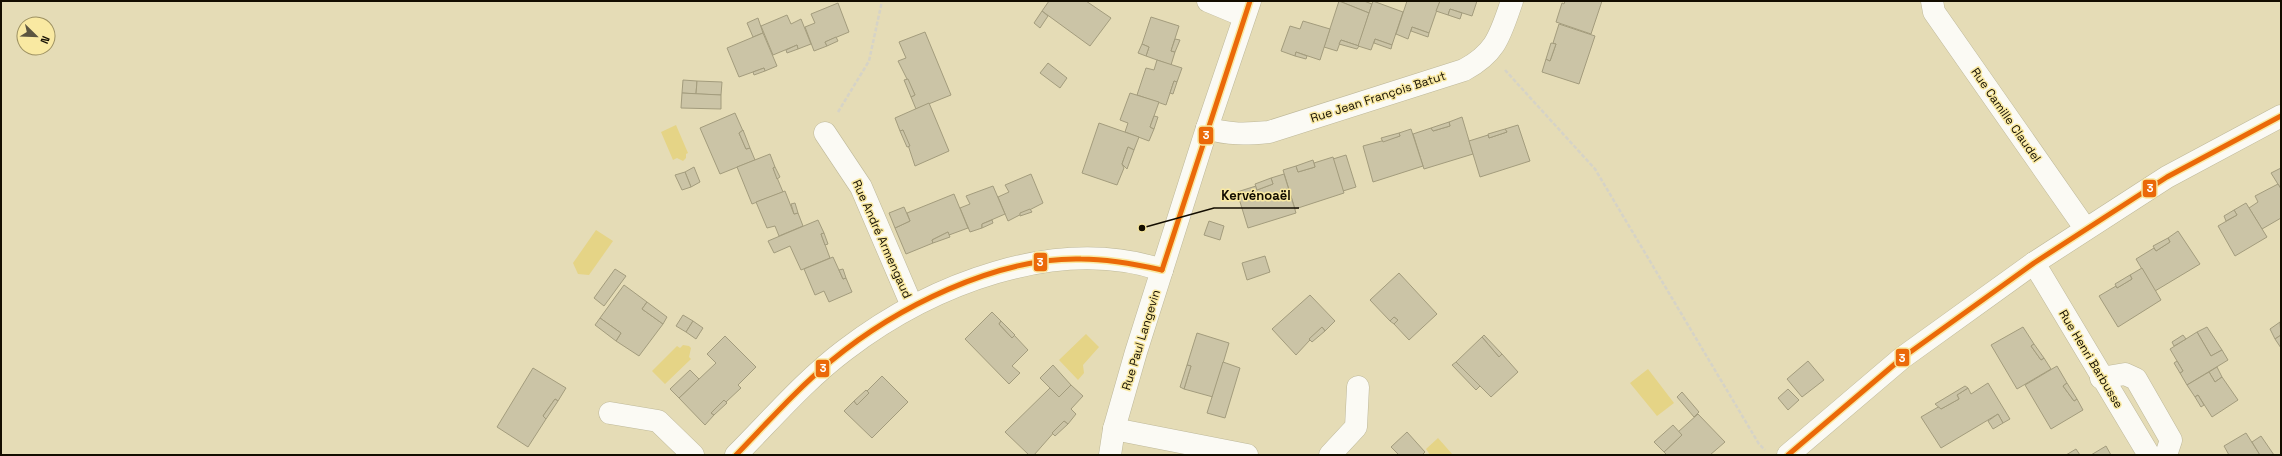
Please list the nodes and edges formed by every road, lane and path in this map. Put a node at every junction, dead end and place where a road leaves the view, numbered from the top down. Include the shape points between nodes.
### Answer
1 (882, 1) edge
2 (1208, 1) edge
3 (1512, 1) edge
4 (1932, 1) edge
5 (1247, 8) edge
6 (1489, 52) junction
7 (2281, 116) edge
8 (1207, 128) junction
9 (825, 133) joint
10 (2085, 228) junction
11 (2034, 263) junction
12 (1162, 270) junction
13 (912, 306) junction
14 (2101, 378) junction
15 (1358, 387) dead end
16 (610, 413) dead end
17 (1114, 429) junction
18 (692, 455) edge
19 (736, 455) edge
20 (1110, 455) edge
21 (1247, 455) edge
22 (1330, 455) edge
23 (1769, 455) edge
24 (1788, 455) edge
25 (2149, 455) edge
26 (2166, 455) edge

1 - 9 path via 869,61
2 - 5 street
3 - 6 street, Rue Jean François Batut via 1500,35
4 - 10 street, Rue Camille Claudel via 1934,12
5 - 8 street, Rue Paul Langevin
6 - 8 street, Rue Jean François Batut via 1464,70 1269,132 1244,134
6 - 23 path via 1595,169 1759,444
7 - 10 street via 2167,177
8 - 12 street, Rue Paul Langevin
9 - 13 street, Rue André Armengaud via 861,187
10 - 11 street
11 - 14 street, Rue Henri Barbusse
11 - 24 street via 1902,358
12 - 13 street via 1118,261 1063,259 1034,263 968,280
12 - 17 street, Rue Paul Langevin
13 - 19 street via 874,328 818,372
14 - 25 street, Rue Henri Barbusse
14 - 26 street via 2125,374 2136,379 2171,440
15 - 22 street via 1356,427
16 - 18 street via 658,421
17 - 20 street, Rue Paul Langevin
17 - 21 street

